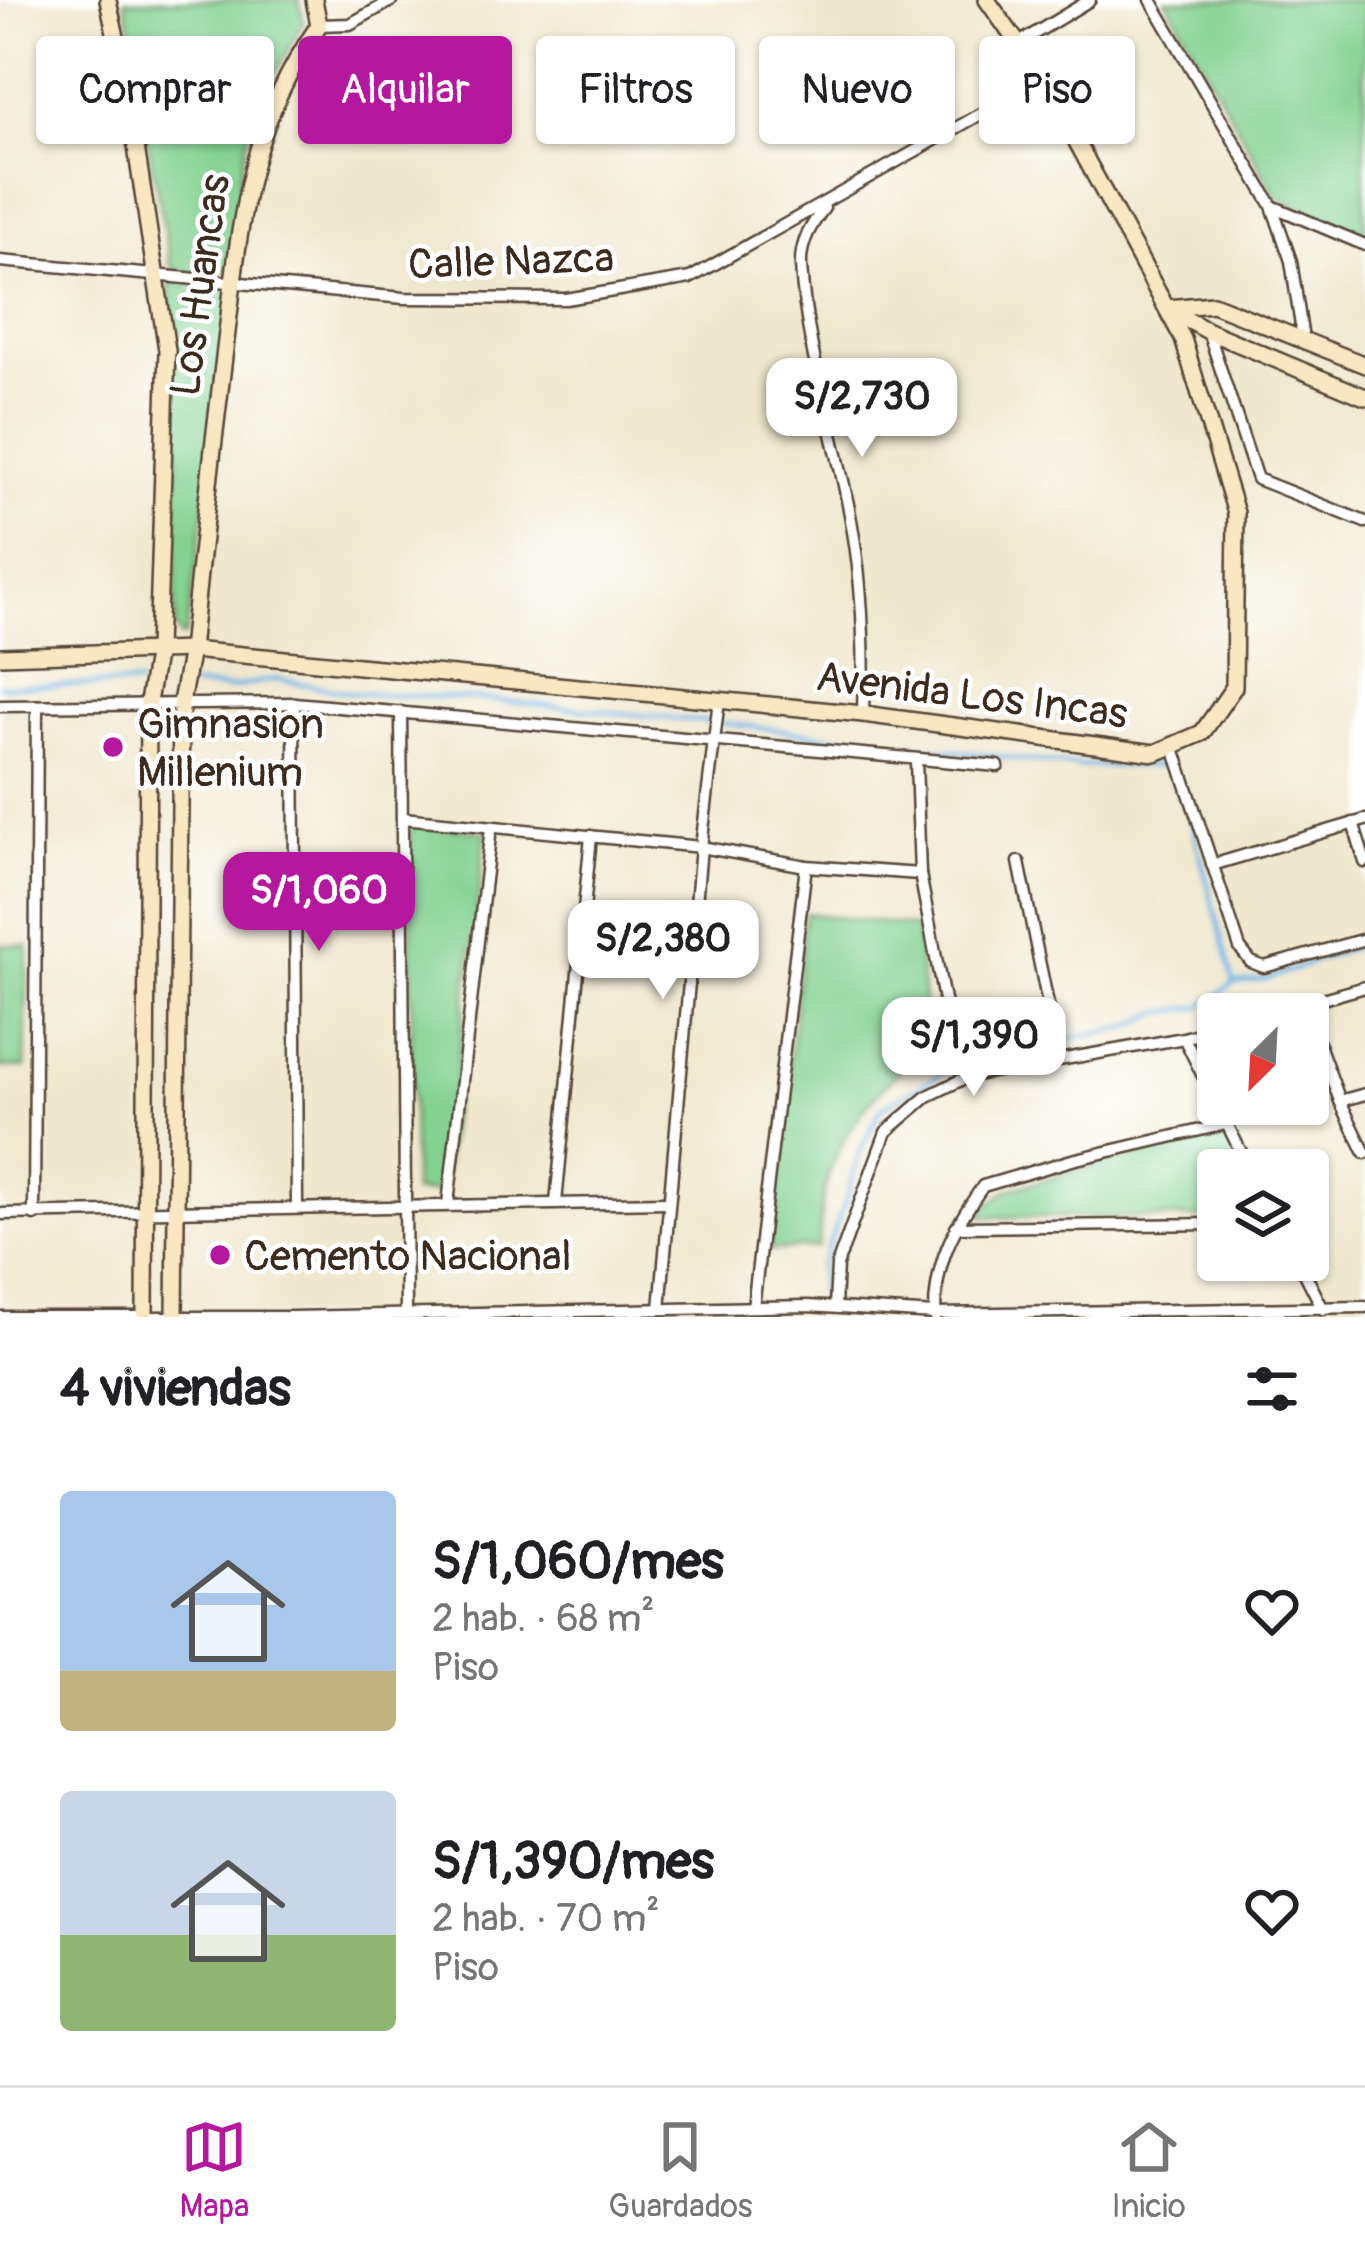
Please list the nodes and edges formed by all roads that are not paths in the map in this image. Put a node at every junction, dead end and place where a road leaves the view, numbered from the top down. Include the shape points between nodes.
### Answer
1 (107, 0) edge
2 (314, 0) edge
3 (393, 0) edge
4 (987, 0) edge
5 (1090, 0) edge
6 (1151, 0) edge
7 (319, 26) junction
8 (1014, 36) edge
9 (1031, 36) edge
10 (979, 116) edge
11 (1077, 144) edge
12 (831, 200) junction
13 (1272, 206) junction
14 (1365, 245) edge
15 (0, 261) edge
16 (158, 278) junction
17 (234, 280) junction
18 (1164, 308) junction
19 (1208, 331) junction
20 (1303, 339) junction
21 (1365, 365) edge
22 (1365, 397) edge
23 (1365, 522) edge
24 (158, 650) junction
25 (191, 650) junction
26 (0, 656) edge
27 (719, 700) junction
28 (148, 702) junction
29 (181, 703) junction
30 (293, 703) junction
31 (0, 706) edge
32 (38, 706) junction
33 (401, 712) junction
34 (862, 714) junction
35 (714, 741) junction
36 (1174, 748) junction
37 (916, 761) junction
38 (998, 766) dead end
39 (403, 818) junction
40 (1359, 822) edge
41 (491, 827) junction
42 (591, 836) junction
43 (701, 847) junction
44 (1019, 862) dead end
45 (1365, 862) edge
46 (1212, 865) junction
47 (806, 866) junction
48 (920, 874) junction
49 (1365, 939) edge
50 (1365, 987) edge
51 (1329, 1002) edge
52 (1197, 1034) edge
53 (1184, 1038) junction
54 (1197, 1065) edge
55 (1329, 1072) edge
56 (1365, 1094) edge
57 (1340, 1101) junction
58 (1222, 1125) edge
59 (1365, 1153) edge
60 (668, 1202) junction
61 (556, 1203) junction
62 (448, 1204) junction
63 (403, 1206) junction
64 (297, 1207) junction
65 (173, 1208) junction
66 (145, 1209) junction
67 (0, 1214) edge
68 (34, 1214) junction
69 (1197, 1224) edge
70 (956, 1227) junction
71 (1309, 1281) edge
72 (753, 1307) junction
73 (835, 1307) junction
74 (1365, 1307) edge
75 (660, 1309) junction
76 (1323, 1309) junction
77 (806, 1312) edge
78 (687, 1313) edge
79 (406, 1314) junction
80 (571, 1314) edge
81 (36, 1316) edge
82 (145, 1316) edge
83 (176, 1316) edge
84 (935, 1316) edge
85 (0, 1317) edge
86 (293, 1317) edge

1 - 16 main road
2 - 7 main road
3 - 7 street via 350,24
4 - 8 main road, Avenida Los Incas
5 - 9 street
6 - 13 street
7 - 17 main road, Los Huancas via 271,106 255,153
10 - 12 street, Calle Nazca
11 - 18 main road, Avenida Los Incas
12 - 17 street, Calle Nazca via 690,278 630,290 404,298
12 - 34 street via 808,228 800,262 852,524
13 - 14 street
13 - 20 street via 1291,261
15 - 16 street, Calle Nazca
16 - 17 street, Calle Nazca
16 - 24 main road via 167,350
17 - 25 main road, Los Huancas
18 - 19 main road
18 - 20 main road via 1213,304
18 - 36 main road, Avenida Los Incas via 1183,339 1236,512 1234,687 1202,733
19 - 22 main road
19 - 23 street via 1257,479
20 - 21 main road
24 - 25 main road, Avenida Los Incas
24 - 26 main road, Avenida Los Incas
24 - 28 main road
25 - 27 main road, Avenida Los Incas
25 - 29 main road, Los Huancas
27 - 34 main road, Avenida Los Incas
27 - 35 street
28 - 29 street
28 - 32 street
28 - 66 main road
29 - 30 street
29 - 65 main road, Los Huancas
30 - 33 street
30 - 64 street
31 - 32 street
32 - 68 street
33 - 35 street
33 - 39 street
34 - 36 main road, Avenida Los Incas via 1084,747
35 - 37 street
35 - 43 street
36 - 46 street
37 - 38 street
37 - 48 street
39 - 41 street
39 - 63 street
40 - 45 street
40 - 46 street
41 - 42 street
41 - 62 street
42 - 43 street
42 - 61 street
43 - 47 street
43 - 60 street
44 - 48 street via 1050,1014 952,1042
46 - 49 street via 1251,962 1264,967
47 - 48 street
47 - 72 street
50 - 51 street
52 - 53 street
53 - 54 street
53 - 73 street via 969,1076 928,1096 886,1132 837,1265
55 - 57 street
56 - 57 street
57 - 59 street
58 - 70 street via 983,1186
60 - 61 street
60 - 75 street
61 - 62 street
62 - 63 street
63 - 64 street
63 - 79 street
64 - 65 street
65 - 66 street
65 - 83 main road, Los Huancas
66 - 68 street
66 - 82 main road
67 - 68 street
69 - 70 street
70 - 84 street via 934,1278
71 - 76 street
72 - 77 street
72 - 78 street
73 - 77 street
73 - 84 street
74 - 76 street
75 - 78 street
75 - 80 street
76 - 84 street
79 - 80 street
79 - 86 street
81 - 82 street
81 - 85 street
82 - 83 street
83 - 86 street

